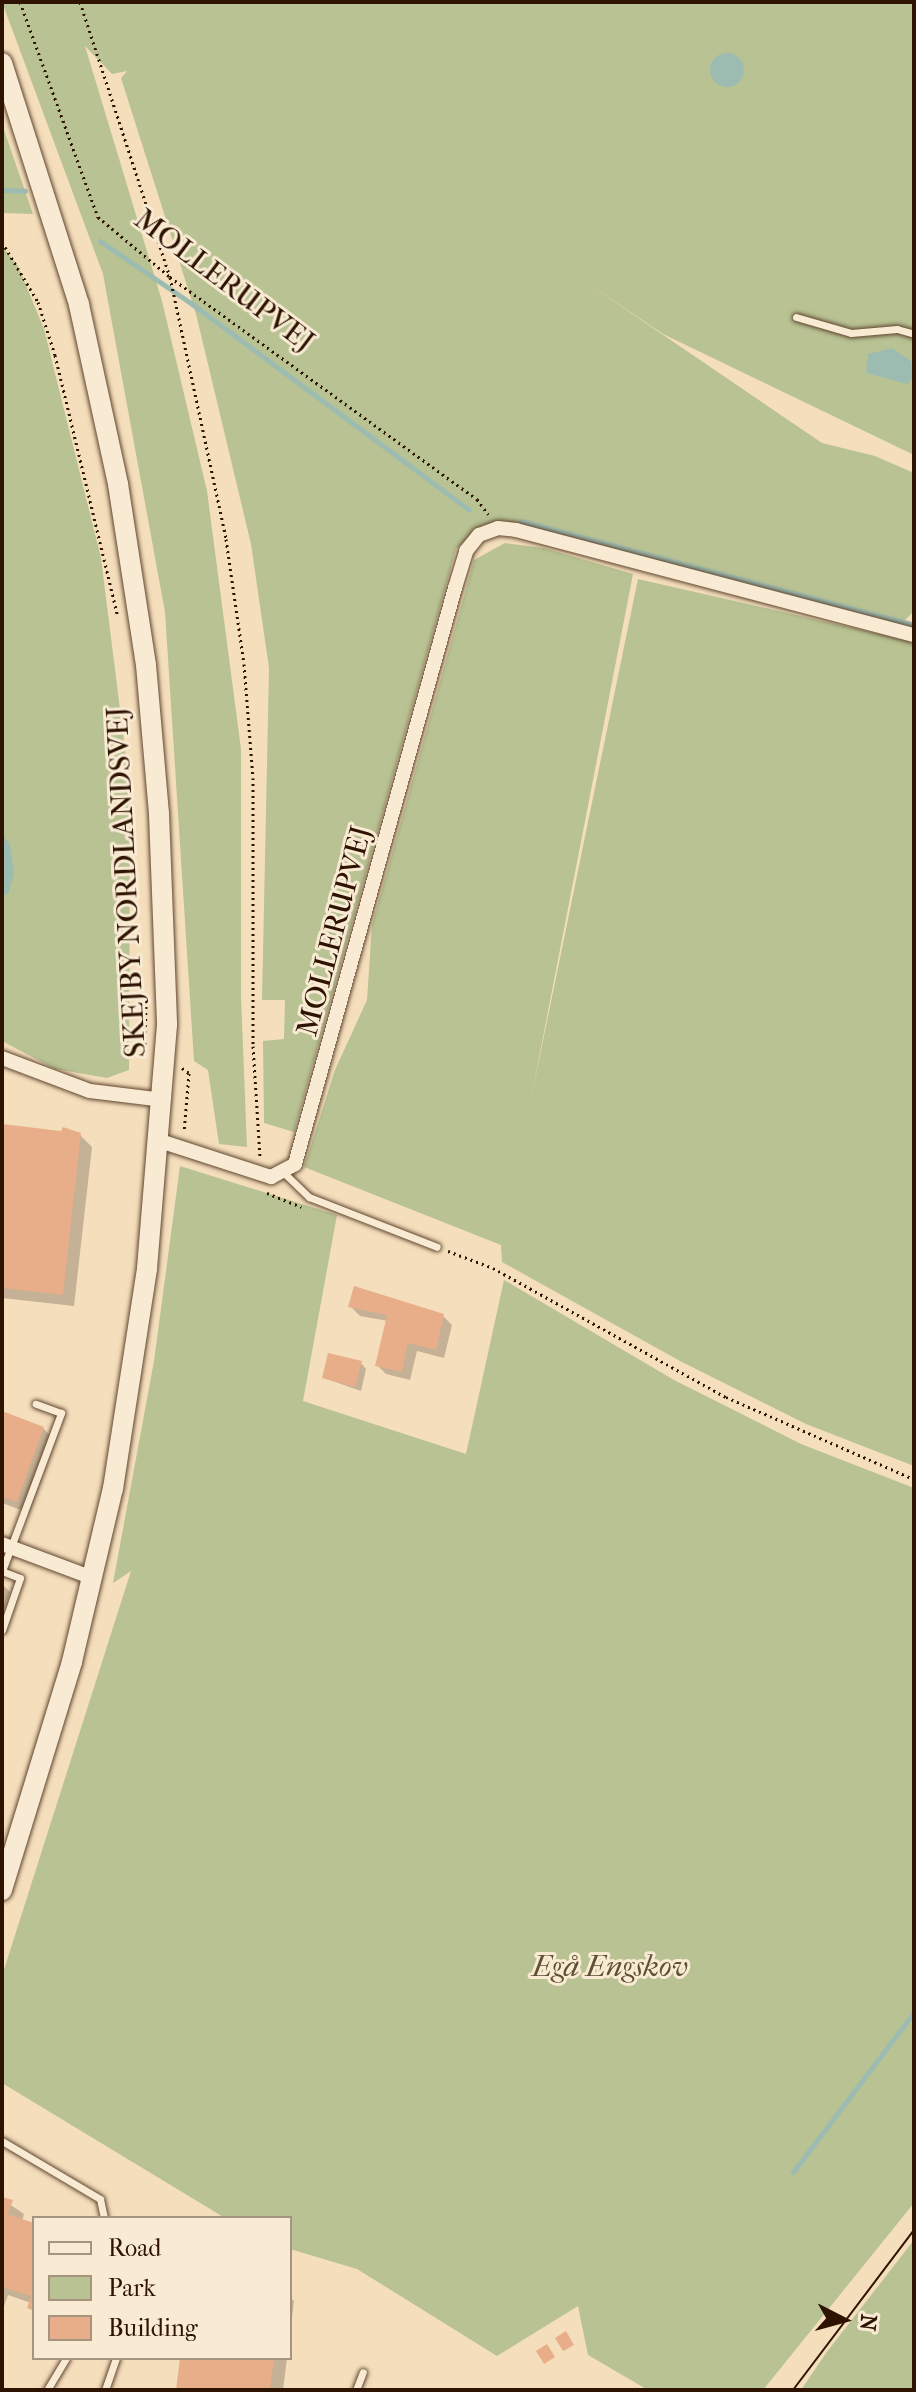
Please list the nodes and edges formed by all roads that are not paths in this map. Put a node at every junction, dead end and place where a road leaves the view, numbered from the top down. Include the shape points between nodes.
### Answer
1 (2, 63) edge
2 (796, 317) dead end
3 (914, 334) edge
4 (914, 635) edge
5 (2, 1058) edge
6 (163, 1100) junction
7 (160, 1141) junction
8 (284, 1173) junction
9 (437, 1247) road end
10 (36, 1404) dead end
11 (6, 1546) edge
12 (93, 1578) junction
13 (2, 1630) edge
14 (2, 1890) edge
15 (2, 2141) edge
16 (104, 2216) edge
17 (65, 2360) edge
18 (115, 2360) edge
19 (363, 2372) dead end
20 (47, 2390) edge
21 (105, 2390) edge
22 (356, 2390) edge

1 - 6 street, SKEJBY NORDLANDSVEJ via 79,305 118,484 146,665 159,814
2 - 3 lane via 851,333 897,329
4 - 8 street, MOLLERUPVEJ via 498,528 479,535 466,551 305,1144
5 - 6 street via 79,1089
6 - 7 street, SKEJBY NORDLANDSVEJ
7 - 8 street via 260,1176
7 - 12 street, SKEJBY NORDLANDSVEJ via 126,1413
8 - 9 lane via 309,1197
10 - 11 lane via 61,1413
11 - 12 street
11 - 13 lane via 2,1571 20,1578
12 - 14 street, SKEJBY NORDLANDSVEJ
15 - 16 lane via 100,2199
17 - 20 lane
18 - 21 lane
19 - 22 lane

